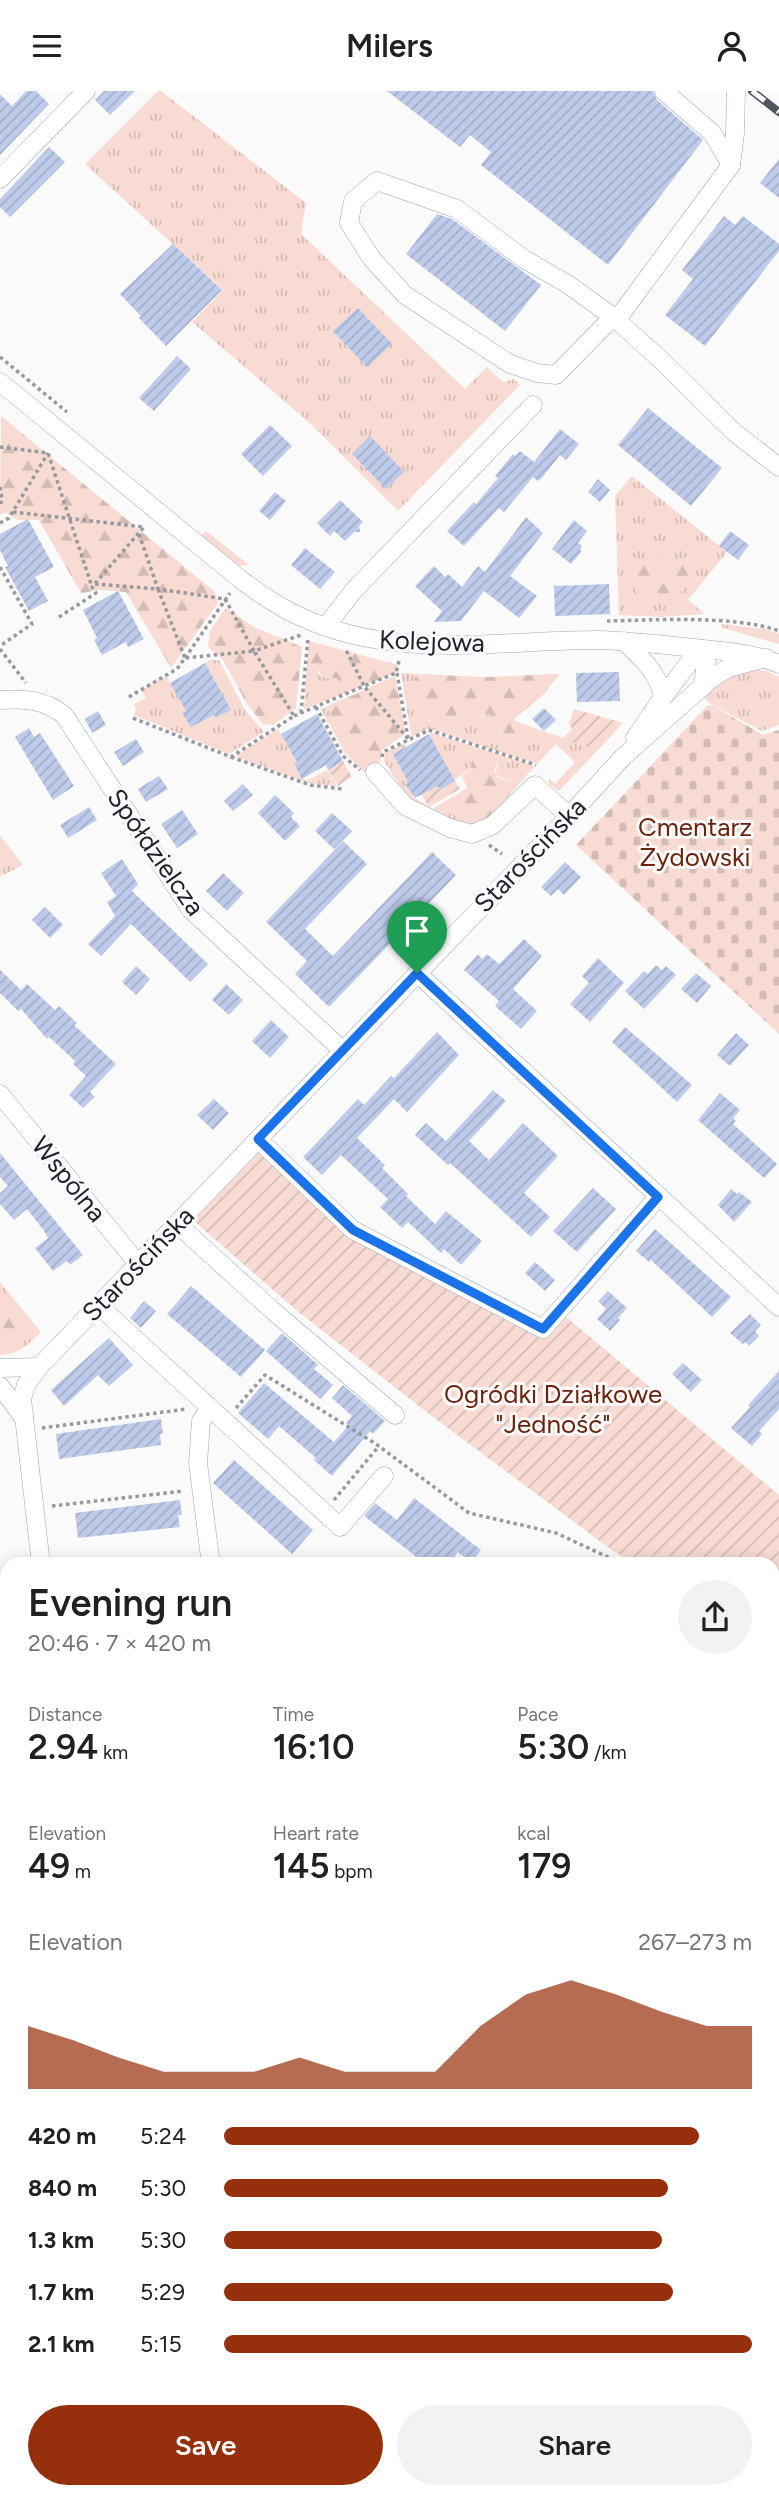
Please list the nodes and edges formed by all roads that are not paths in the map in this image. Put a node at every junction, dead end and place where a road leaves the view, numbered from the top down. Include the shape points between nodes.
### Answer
1 (86, 91) edge
2 (664, 91) edge
3 (736, 91) edge
4 (731, 165) junction
5 (0, 179) edge
6 (613, 317) junction
7 (0, 382) edge
8 (533, 405) dead end
9 (779, 467) edge
10 (326, 626) junction
11 (624, 641) junction
12 (702, 649) junction
13 (772, 661) edge
14 (702, 687) junction
15 (663, 697) junction
16 (0, 700) edge
17 (623, 757) junction
18 (374, 770) road end
19 (569, 816) junction
20 (417, 973) junction
21 (342, 1051) junction
22 (0, 1094) edge
23 (258, 1139) junction
24 (658, 1197) junction
25 (177, 1224) junction
26 (138, 1264) junction
27 (98, 1305) junction
28 (779, 1307) edge
29 (39, 1367) junction
30 (0, 1368) edge
31 (0, 1386) edge
32 (203, 1408) junction
33 (395, 1415) dead end
34 (30, 1423) junction
35 (384, 1476) dead end
36 (40, 1557) edge
37 (210, 1557) edge

1 - 5 street
2 - 4 street via 712,133
3 - 4 street
4 - 6 street via 621,314
6 - 6 street via 457,209 377,181 353,201 349,223 372,259 405,295 510,364 556,375
6 - 9 street via 735,433
7 - 10 street, Kolejowa via 240,579 271,602
8 - 10 street via 355,589
10 - 11 street, Kolejowa via 409,644
11 - 12 street, Kolejowa
11 - 15 street via 650,668
12 - 13 street, Kolejowa
12 - 14 street via 706,661
12 - 15 street
13 - 14 street, Starościńska via 728,668
14 - 17 street, Starościńska
15 - 17 street
16 - 21 street, Spółdzielcza via 52,705 64,715 191,910
17 - 19 street, Starościńska
18 - 19 street via 404,806 472,834 493,825 539,775
19 - 20 street, Starościńska
20 - 21 street, Starościńska
20 - 24 street
21 - 23 street, Starościńska
22 - 26 street, Wspólna
23 - 24 street via 353,1230 543,1329
23 - 25 street, Starościńska
24 - 28 street
25 - 26 street, Starościńska
25 - 33 street
26 - 27 street, Starościńska
27 - 29 street, Starościńska
27 - 32 street
29 - 30 street
29 - 34 street, Starościńska via 22,1399
31 - 34 street
32 - 35 street via 340,1527
32 - 37 street via 198,1463
34 - 36 street

